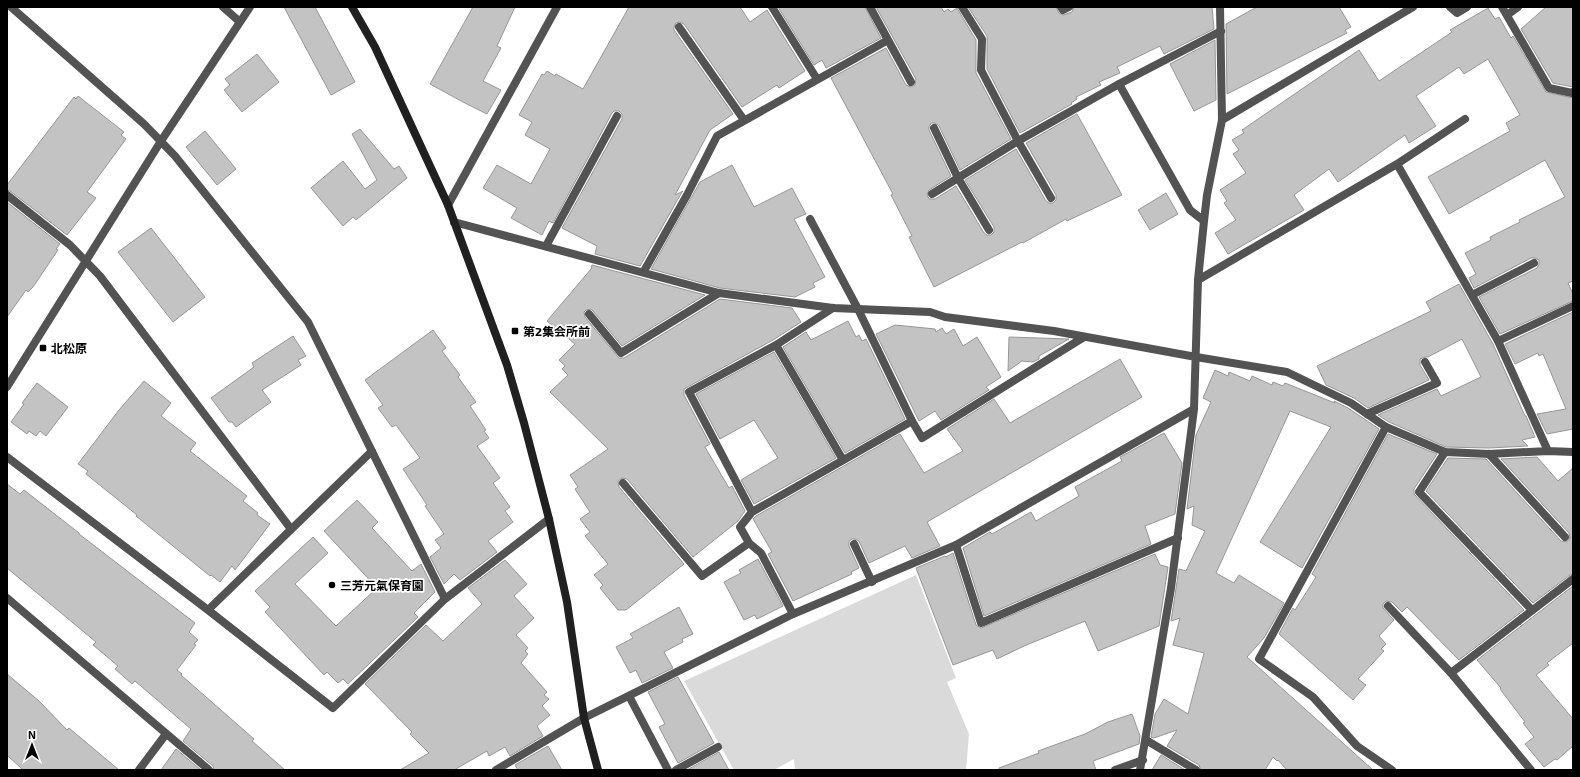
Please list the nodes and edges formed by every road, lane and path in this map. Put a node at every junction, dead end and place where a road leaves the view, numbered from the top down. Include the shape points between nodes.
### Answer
1 (11, 7) edge
2 (223, 7) edge
3 (250, 7) edge
4 (352, 7) edge
5 (557, 7) edge
6 (772, 7) edge
7 (870, 7) edge
8 (962, 7) edge
9 (1061, 7) edge
10 (1069, 7) edge
11 (1220, 7) edge
12 (1413, 7) edge
13 (1450, 7) edge
14 (1467, 7) edge
15 (1502, 7) edge
16 (1518, 7) edge
17 (1507, 15) junction
18 (240, 22) junction
19 (679, 27) dead end
20 (1221, 31) junction
21 (888, 40) junction
22 (816, 79) junction
23 (912, 82) dead end
24 (1119, 84) junction
25 (1573, 92) edge
26 (618, 116) dead end
27 (1465, 119) dead end
28 (744, 120) junction
29 (1222, 120) junction
30 (934, 128) dead end
31 (161, 140) junction
32 (1018, 140) junction
33 (1397, 164) junction
34 (958, 178) junction
35 (932, 194) dead end
36 (7, 195) edge
37 (1051, 198) dead end
38 (448, 205) junction
39 (810, 219) dead end
40 (1204, 221) junction
41 (454, 222) junction
42 (988, 230) dead end
43 (546, 246) junction
44 (85, 259) junction
45 (1534, 263) dead end
46 (644, 271) junction
47 (1198, 280) junction
48 (719, 293) junction
49 (1472, 295) junction
50 (1573, 306) edge
51 (833, 308) junction
52 (858, 308) junction
53 (589, 314) dead end
54 (1084, 337) junction
55 (1498, 340) junction
56 (776, 345) junction
57 (1196, 357) junction
58 (1425, 362) dead end
59 (7, 387) edge
60 (1194, 409) junction
61 (1367, 414) junction
62 (912, 421) junction
63 (1386, 427) junction
64 (372, 451) junction
65 (1548, 451) junction
66 (1445, 452) junction
67 (1573, 452) edge
68 (1489, 454) junction
69 (7, 457) edge
70 (843, 460) junction
71 (623, 483) dead end
72 (752, 512) junction
73 (548, 519) junction
74 (291, 529) junction
75 (1565, 537) dead end
76 (1178, 538) junction
77 (749, 543) junction
78 (854, 544) dead end
79 (956, 545) junction
80 (1573, 579) edge
81 (872, 582) junction
82 (7, 598) edge
83 (446, 599) junction
84 (1388, 606) dead end
85 (208, 610) junction
86 (1532, 610) junction
87 (793, 614) junction
88 (1451, 673) junction
89 (629, 696) junction
90 (584, 718) junction
91 (166, 734) junction
92 (1146, 740) junction
93 (718, 747) dead end
94 (1143, 760) junction
95 (139, 770) edge
96 (208, 770) edge
97 (496, 770) edge
98 (598, 770) edge
99 (668, 770) edge
100 (676, 770) edge
101 (1115, 770) edge
102 (1140, 770) edge
103 (1196, 770) edge
104 (1392, 770) edge
105 (1531, 770) edge

1 - 31 street
2 - 18 street
3 - 18 street
4 - 38 street via 376,47
5 - 38 street
6 - 22 street
7 - 21 street
8 - 32 street via 982,39 981,70
9 - 10 street via 1063,10
11 - 20 street
12 - 29 street
13 - 14 street via 1457,13
15 - 17 street
16 - 17 street
17 - 25 street via 1550,88
18 - 31 street
19 - 28 street
20 - 24 street
20 - 29 street
21 - 22 street
21 - 23 street
22 - 28 street
24 - 32 street
24 - 40 street via 1190,210
26 - 43 street
27 - 33 street
28 - 46 street via 717,136
29 - 40 street
30 - 34 street
31 - 44 street
31 - 64 street via 308,322
32 - 34 street
32 - 37 street
33 - 47 street
33 - 49 street
34 - 35 street
34 - 42 street
36 - 44 street
38 - 41 street
39 - 52 street
40 - 47 street
41 - 43 street
41 - 73 street via 507,365
43 - 46 street
44 - 59 street
44 - 74 street
45 - 49 street
46 - 48 street
47 - 57 street
48 - 51 street
48 - 53 street via 621,353
49 - 55 street
50 - 55 street
51 - 52 street
51 - 56 street
52 - 54 street via 930,312 945,317
52 - 62 street
54 - 57 street
54 - 62 street via 922,438
55 - 65 street
56 - 70 street
56 - 72 street via 689,392
57 - 60 street
57 - 61 street via 1287,372 1351,403
58 - 61 street via 1437,383
60 - 76 street
60 - 79 street
61 - 63 street
62 - 70 street
63 - 66 street
63 - 104 street via 1259,659 1314,697 1357,746
64 - 74 street
64 - 83 street
65 - 67 street
65 - 68 street
66 - 68 street
66 - 86 street via 1419,492
68 - 75 street
69 - 85 street
70 - 72 street
71 - 77 street via 702,576
72 - 77 street via 740,527
73 - 83 street
73 - 90 street via 567,602
74 - 85 street
76 - 79 street via 982,623
76 - 92 street
77 - 87 street via 761,553
78 - 81 street
79 - 81 street
80 - 86 street
81 - 87 street
82 - 91 street
83 - 85 street via 333,708
84 - 88 street
86 - 88 street
87 - 89 street
88 - 105 street
89 - 90 street
89 - 99 street
90 - 97 street
90 - 98 street
91 - 95 street
91 - 96 street
92 - 94 street
92 - 103 street
93 - 100 street
94 - 101 street
94 - 102 street

